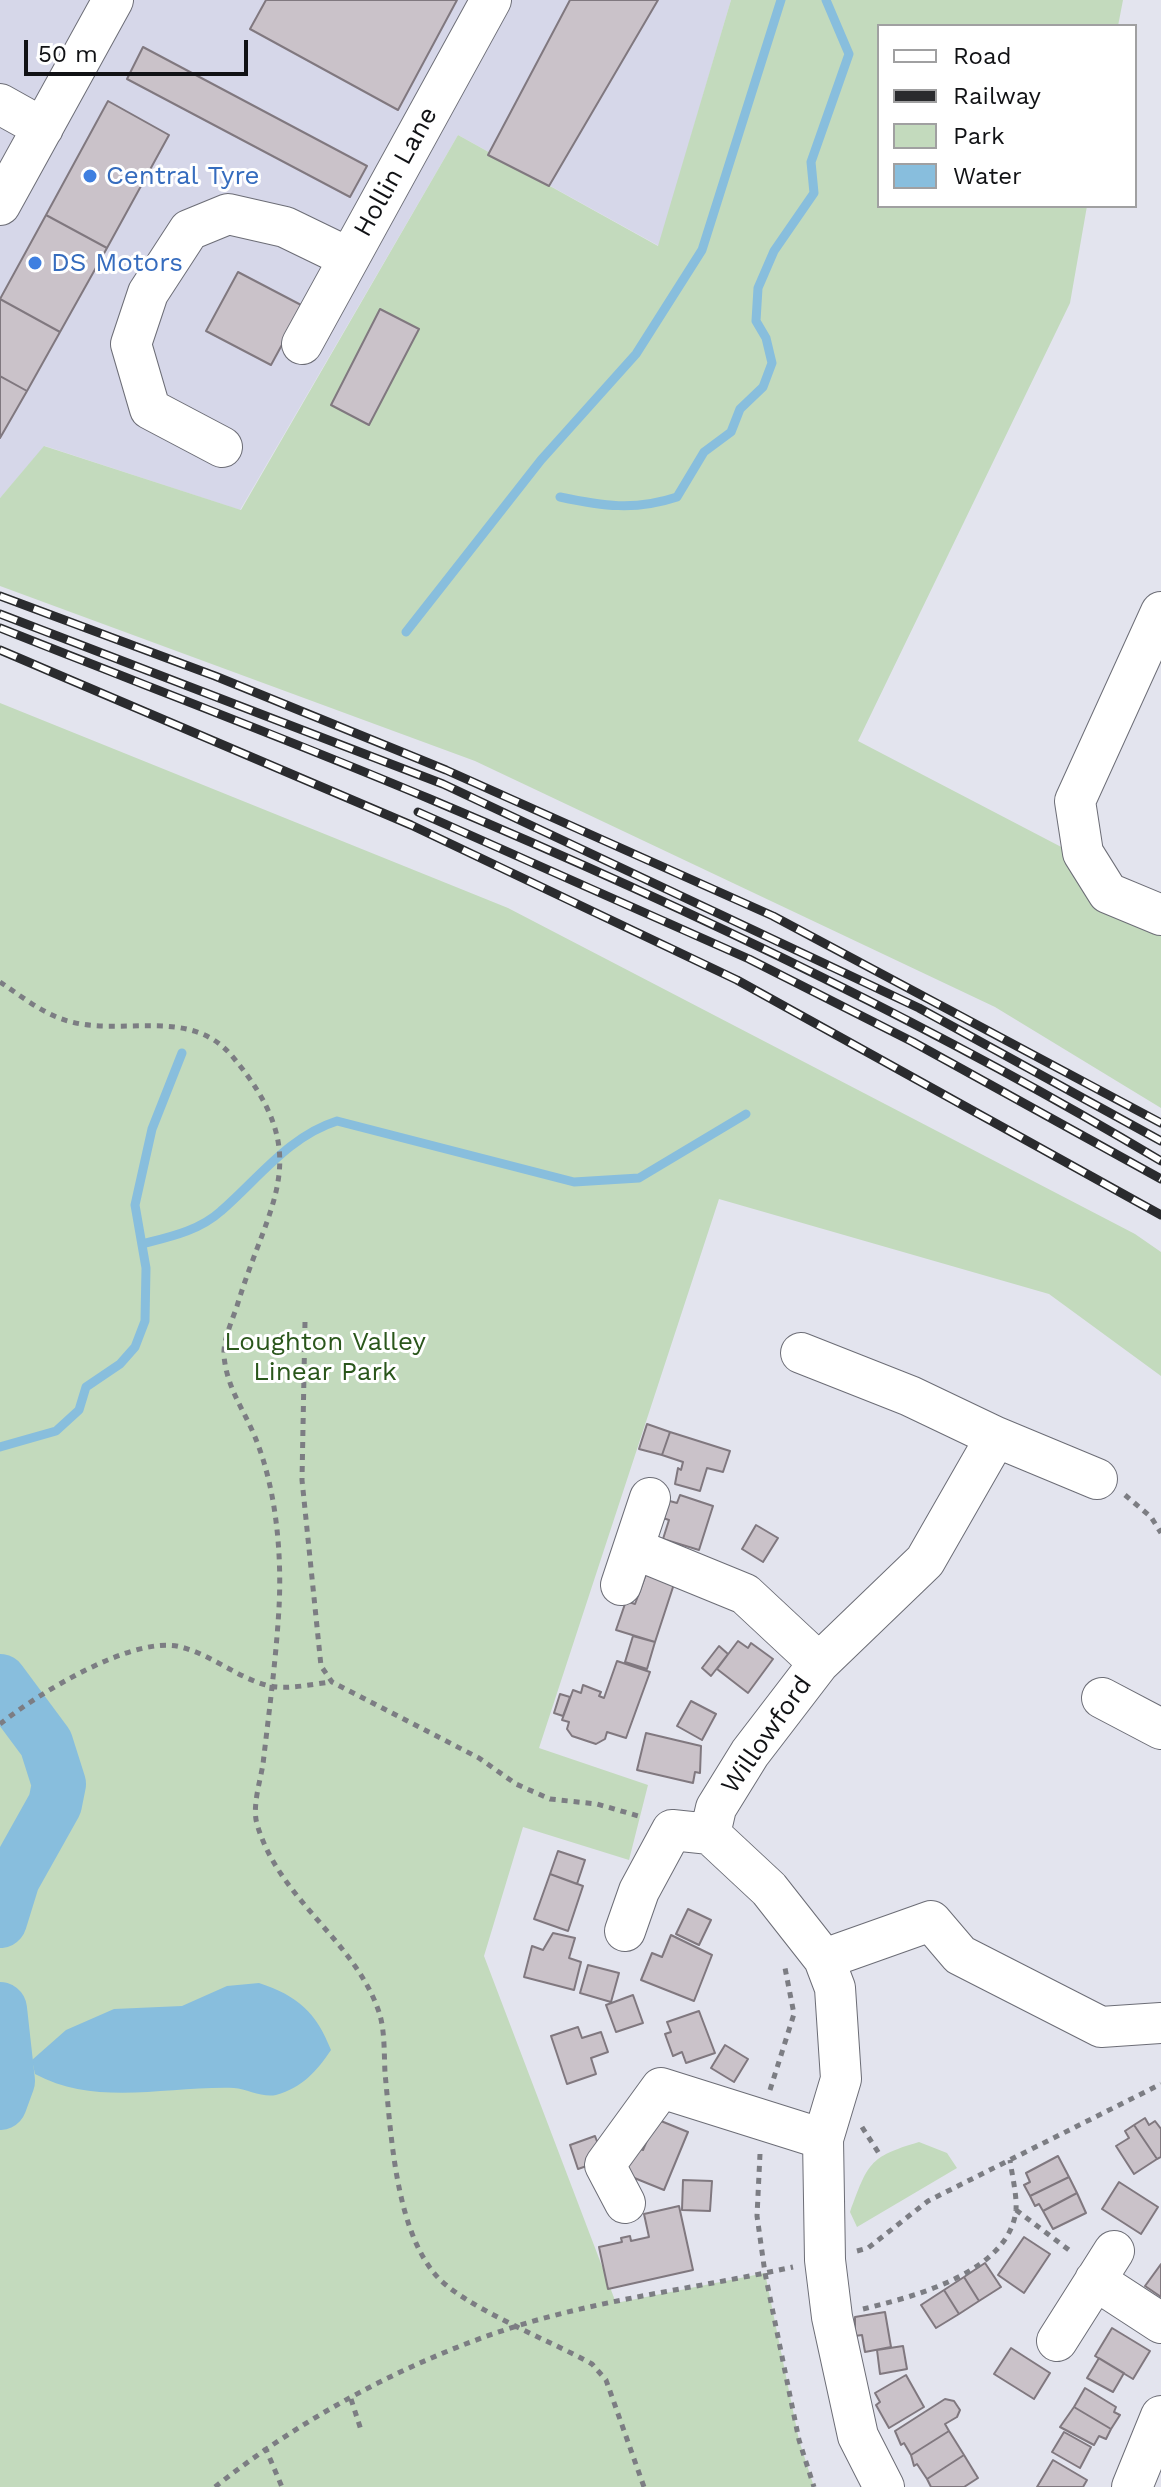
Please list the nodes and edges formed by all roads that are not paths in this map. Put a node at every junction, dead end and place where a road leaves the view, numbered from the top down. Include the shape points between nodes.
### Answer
1 (113, 0) edge
2 (491, 0) edge
3 (0, 104) edge
4 (43, 128) junction
5 (0, 205) edge
6 (349, 258) junction
7 (302, 344) dead end
8 (222, 447) dead end
9 (1161, 612) edge
10 (1161, 915) edge
11 (801, 1353) dead end
12 (996, 1437) junction
13 (1097, 1479) road end
14 (650, 1498) dead end
15 (819, 1663) junction
16 (1102, 1698) dead end
17 (1158, 1720) edge
18 (713, 1821) junction
19 (625, 1931) dead end
20 (824, 1959) junction
21 (1161, 2023) edge
22 (823, 2139) junction
23 (625, 2203) dead end
24 (1161, 2323) edge
25 (1057, 2341) dead end
26 (1161, 2416) edge
27 (1136, 2485) edge
28 (884, 2487) edge

1 - 4 street
2 - 6 street, Hollin Lane
3 - 4 street
4 - 5 street
6 - 7 street, Hollin Lane
6 - 8 street via 285,227 228,214 189,230 148,293 131,344 150,409
9 - 10 street via 1075,801 1083,853 1108,893
11 - 12 street
12 - 13 street
12 - 15 street, Willowford via 925,1561
14 - 15 street, Willowford via 628,1567 745,1594
15 - 18 street, Willowford via 750,1753
16 - 17 street
18 - 19 street via 672,1830 639,1891
18 - 20 street
20 - 21 street via 931,1921 960,1955 1101,2027
20 - 22 street via 835,1988 841,2079
22 - 23 street via 661,2088 605,2165
22 - 28 street via 825,2260 832,2317 858,2436
24 - 25 street via 1104,2266
26 - 27 street

